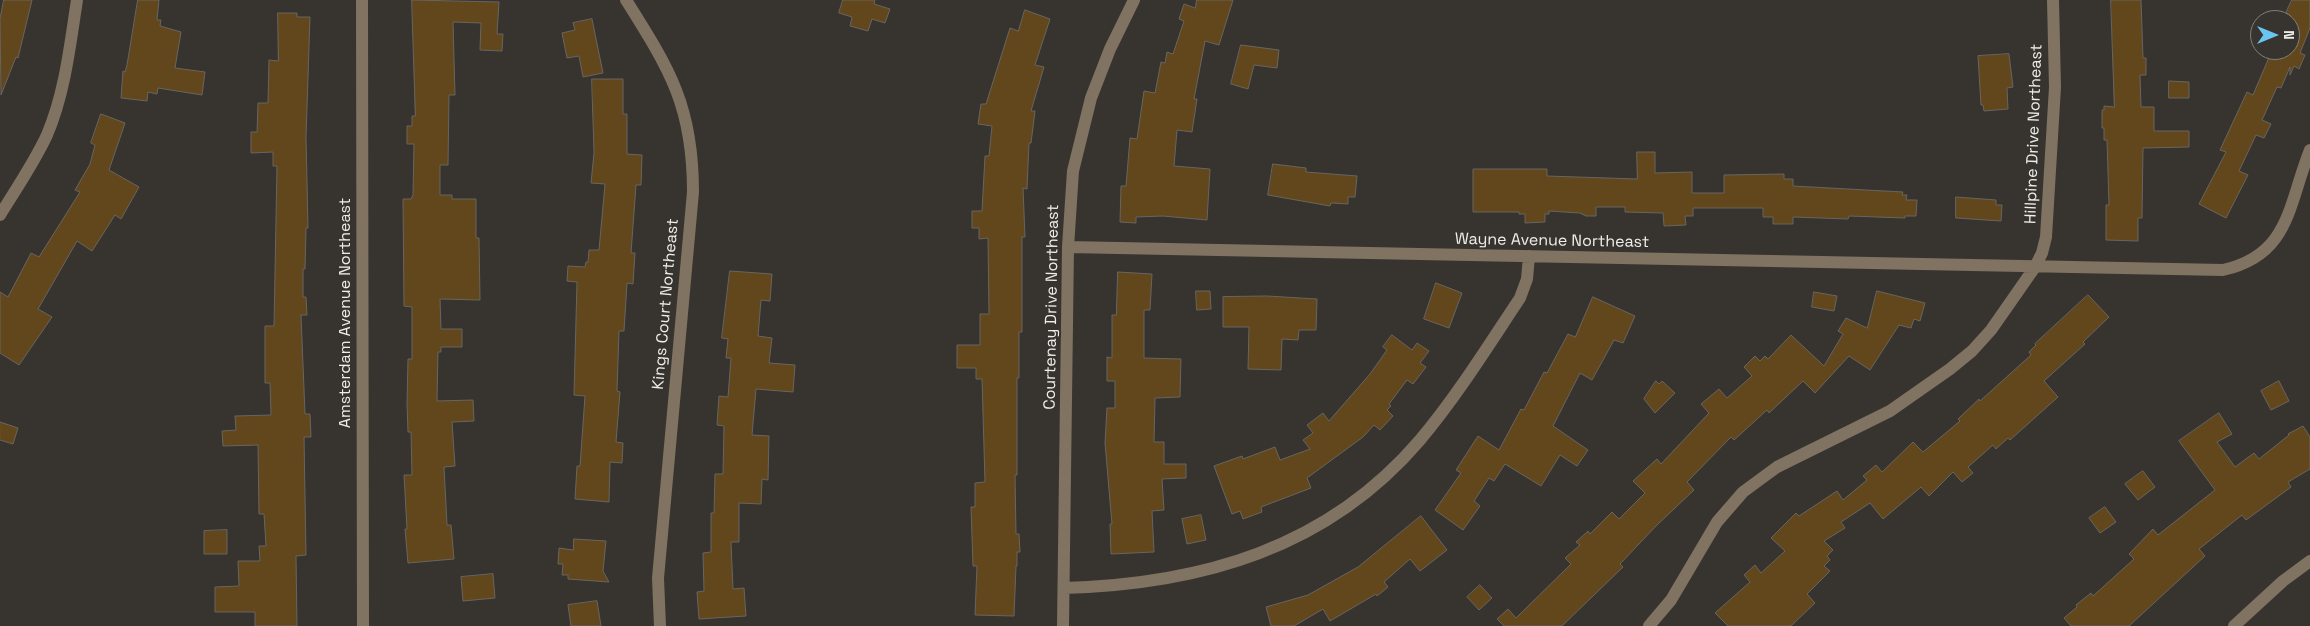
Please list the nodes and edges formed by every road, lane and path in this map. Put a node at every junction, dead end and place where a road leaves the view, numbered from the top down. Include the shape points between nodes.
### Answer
1 (78, 0) edge
2 (362, 0) edge
3 (626, 0) edge
4 (1134, 0) edge
5 (2053, 0) edge
6 (2310, 150) edge
7 (0, 214) edge
8 (1068, 247) junction
9 (1529, 256) junction
10 (2034, 267) junction
11 (2310, 561) edge
12 (1064, 588) junction
13 (362, 626) edge
14 (660, 626) edge
15 (1063, 626) edge
16 (1649, 626) edge
17 (2234, 626) edge

1 - 7 street via 56,110 35,158
2 - 13 street, Amsterdam Avenue Northeast
3 - 14 street, Kings Court Northeast via 672,78 686,116 692,156 692,192 658,578
4 - 8 street, Courtenay Drive Northeast via 1110,49 1080,134 1073,171
5 - 10 street, Hillpine Drive Northeast via 2055,87 2046,237
6 - 10 street, Wayne Avenue Northeast via 2278,237 2266,251 2240,266 2222,270
8 - 9 street, Wayne Avenue Northeast
8 - 12 street, Courtenay Drive Northeast
9 - 10 street, Wayne Avenue Northeast
9 - 12 street via 1527,279 1520,298 1441,413 1396,466 1348,506 1288,542 1223,566 1169,578
10 - 16 street, Hillpine Drive Northeast via 1991,330 1950,370 1890,411 1777,467 1743,492 1717,522 1671,600
11 - 17 street
12 - 15 street, Courtenay Drive Northeast

